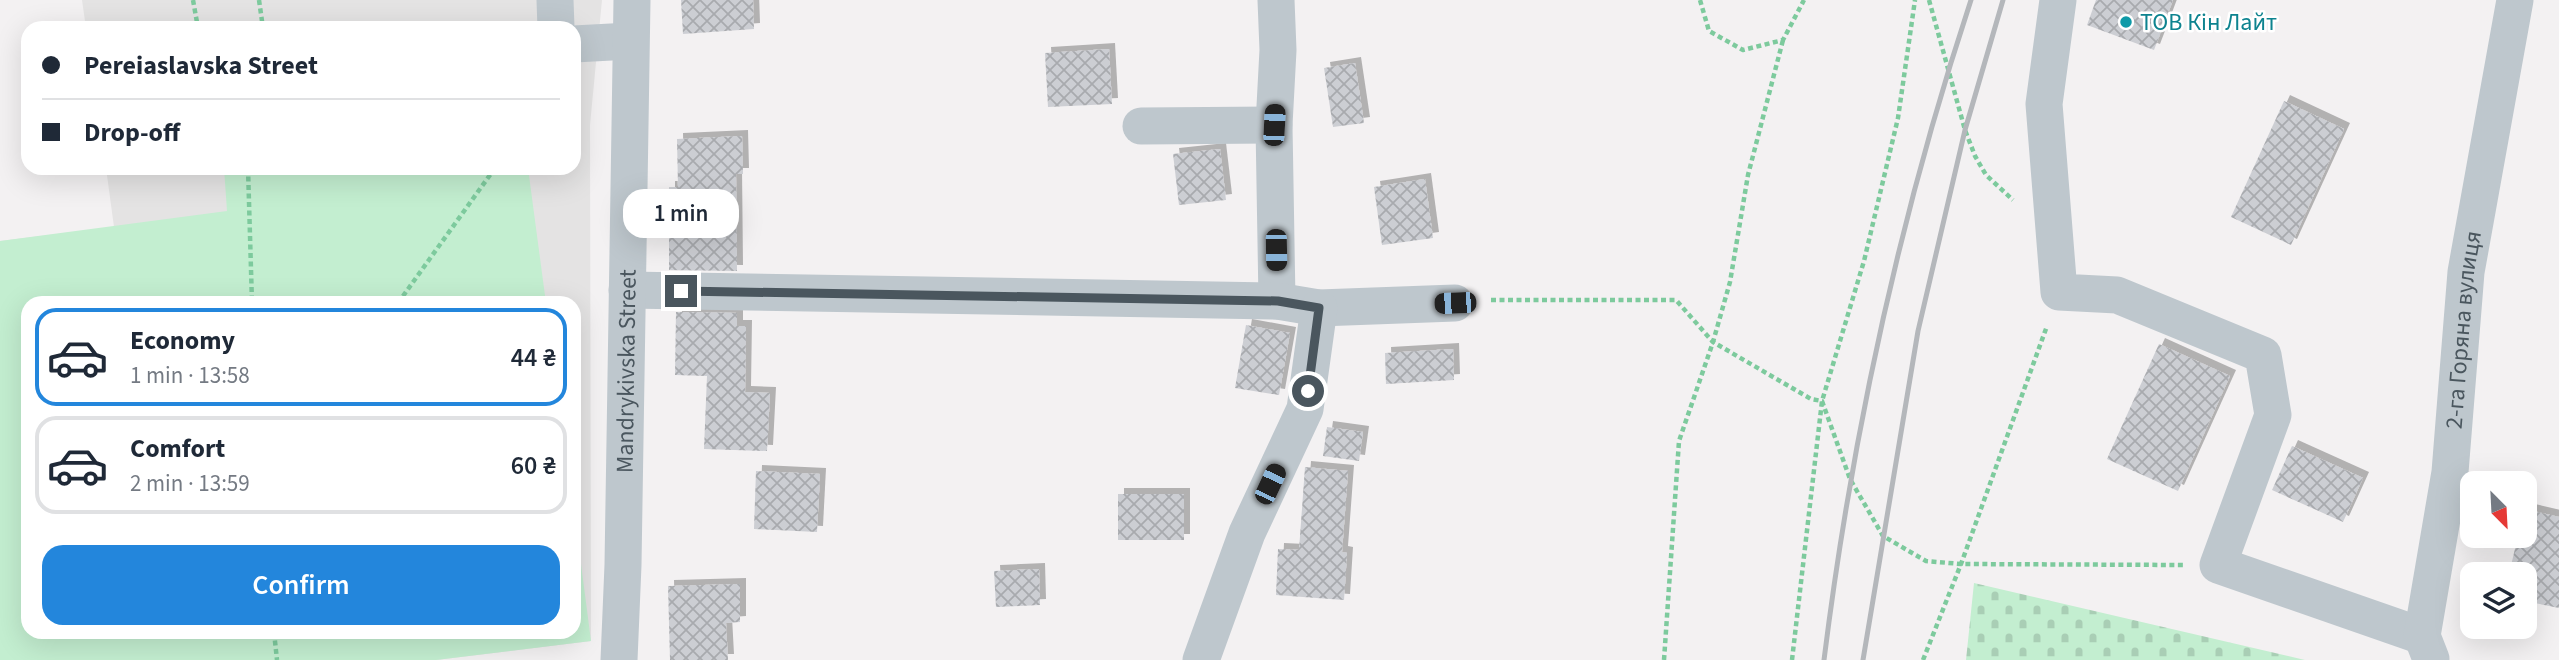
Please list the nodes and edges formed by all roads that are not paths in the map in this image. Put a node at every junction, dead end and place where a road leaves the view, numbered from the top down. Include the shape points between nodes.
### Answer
1 (555, 0) edge
2 (632, 0) edge
3 (1276, 0) edge
4 (2057, 0) edge
5 (2515, 0) edge
6 (556, 21) edge
7 (630, 41) junction
8 (581, 44) edge
9 (1274, 125) junction
10 (1141, 126) dead end
11 (626, 290) junction
12 (1278, 301) junction
13 (1455, 303) road end
14 (1319, 308) junction
15 (2427, 648) edge
16 (619, 660) edge
17 (1201, 660) edge

1 - 6 street
2 - 7 street, Mandrykivska Street
3 - 9 street
4 - 15 street via 2044,104 2059,292 2117,295 2263,355 2273,415 2218,565
5 - 15 street, 2-га Горяна вулиця via 2466,272 2451,472
7 - 8 street
7 - 11 street, Mandrykivska Street
9 - 10 street
9 - 12 street
11 - 12 street
11 - 16 street, Mandrykivska Street
12 - 14 street
13 - 14 street
14 - 17 street via 1305,410 1247,533

